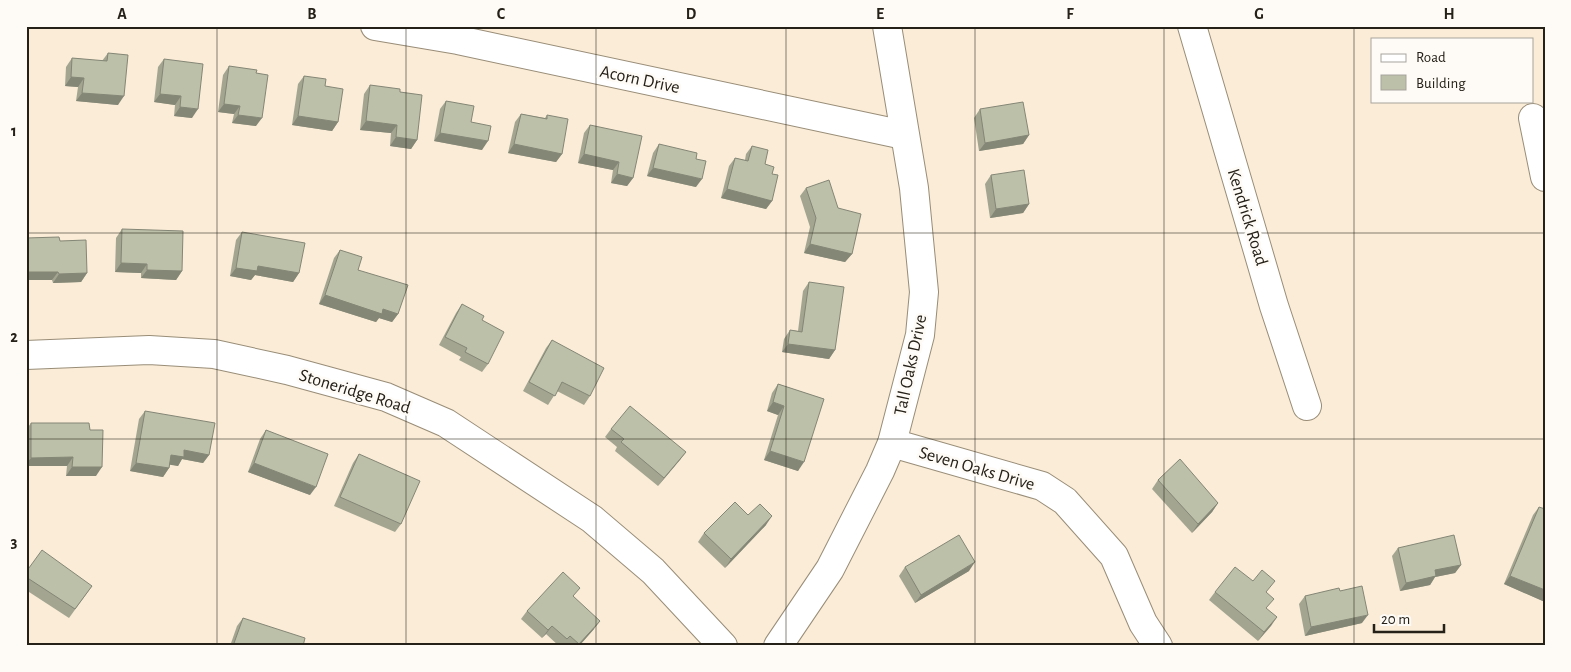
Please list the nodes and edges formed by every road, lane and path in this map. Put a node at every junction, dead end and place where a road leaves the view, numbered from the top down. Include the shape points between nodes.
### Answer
1 (375, 26) edge
2 (888, 26) edge
3 (1192, 26) edge
4 (460, 33) edge
5 (1533, 118) dead end
6 (904, 135) junction
7 (1545, 177) edge
8 (26, 355) edge
9 (1307, 406) dead end
10 (892, 443) junction
11 (723, 646) edge
12 (778, 646) edge
13 (1158, 646) edge

1 - 4 street, Acorn Drive
2 - 6 street, Tall Oaks Drive
3 - 9 street, Kendrick Road via 1274,306
4 - 6 street, Acorn Drive
5 - 7 street
6 - 10 street, Tall Oaks Drive via 914,188 924,292 920,335
8 - 11 street, Stoneridge Road via 149,350 214,354 386,397 446,423 592,519 653,571
10 - 12 street, Tall Oaks Drive via 830,568
10 - 13 street, Seven Oaks Drive via 1042,486 1065,501 1114,556 1143,623

